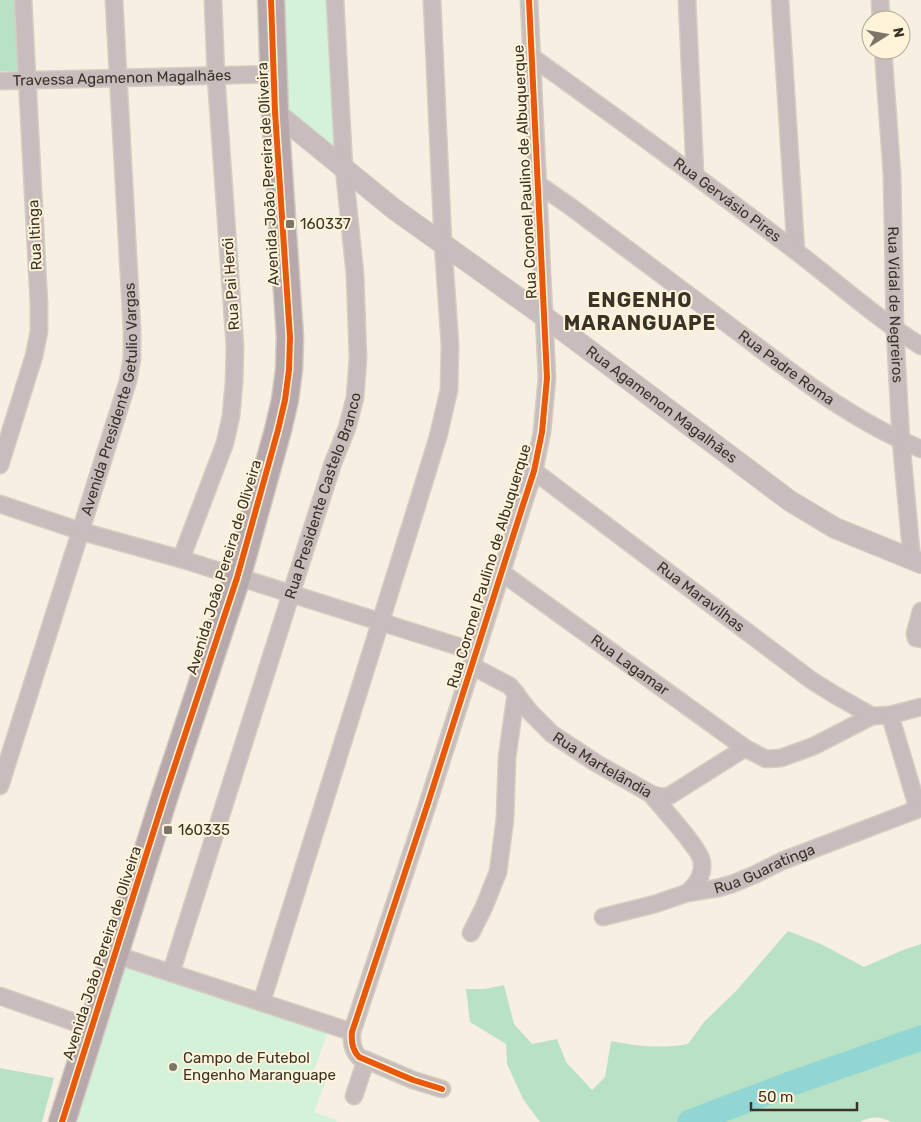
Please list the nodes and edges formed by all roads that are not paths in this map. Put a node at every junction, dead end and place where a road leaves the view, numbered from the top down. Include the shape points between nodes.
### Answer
1 (23, 0) edge
2 (114, 0) edge
3 (212, 0) edge
4 (270, 0) edge
5 (335, 0) edge
6 (432, 0) edge
7 (529, 0) edge
8 (687, 0) edge
9 (780, 0) edge
10 (532, 57) junction
11 (884, 60) edge
12 (274, 74) junction
13 (216, 76) junction
14 (118, 78) junction
15 (0, 81) edge
16 (28, 81) junction
17 (275, 112) junction
18 (344, 168) junction
19 (695, 174) junction
20 (538, 184) junction
21 (443, 243) junction
22 (796, 251) junction
23 (545, 317) junction
24 (895, 330) junction
25 (921, 346) edge
26 (901, 441) junction
27 (921, 449) edge
28 (0, 465) edge
29 (534, 471) junction
30 (0, 504) edge
31 (80, 531) junction
32 (181, 559) junction
33 (916, 561) edge
34 (501, 572) junction
35 (236, 578) junction
36 (291, 594) junction
37 (921, 611) edge
38 (380, 621) junction
39 (921, 639) edge
40 (474, 659) junction
41 (516, 693) junction
42 (921, 707) edge
43 (890, 715) junction
44 (872, 716) junction
45 (752, 752) junction
46 (0, 786) edge
47 (651, 794) junction
48 (919, 809) edge
49 (687, 893) junction
50 (603, 917) dead end
51 (471, 933) dead end
52 (116, 955) junction
53 (171, 973) junction
54 (0, 996) edge
55 (262, 1001) junction
56 (91, 1028) junction
57 (352, 1032) junction
58 (366, 1060) junction
59 (442, 1089) dead end
60 (354, 1096) dead end
61 (62, 1122) edge

1 - 16 street, Rua Itinga
2 - 14 street, Avenida Presidente Getulio Vargas
3 - 13 street, Rua Pai Herói
4 - 12 main road, Avenida João Pereira de Oliveira
5 - 18 street, Rua Presidente Castelo Branco
6 - 21 street
7 - 10 street, Rua Coronel Paulino de Albuquerque
8 - 19 street
9 - 22 street
10 - 19 street, Rua Gervásio Pires
10 - 20 street, Rua Coronel Paulino de Albuquerque
11 - 24 street, Rua Vidal de Negreiros via 892,174
12 - 13 street, Travessa Agamenon Magalhães
12 - 17 main road, Avenida João Pereira de Oliveira
13 - 14 street, Travessa Agamenon Magalhães
13 - 32 street, Rua Pai Herói via 235,347 234,383 225,443
14 - 16 street, Travessa Agamenon Magalhães
14 - 31 street, Avenida Presidente Getulio Vargas via 132,358 128,380
15 - 16 street, Travessa Agamenon Magalhães
16 - 28 street, Rua Itinga via 39,331
17 - 18 street, Rua Agamenon Magalhães
17 - 35 main road, Avenida João Pereira de Oliveira via 290,337 289,370 278,430
18 - 21 street, Rua Agamenon Magalhães
18 - 36 street, Rua Presidente Castelo Branco via 355,274 358,358 355,398
19 - 22 street, Rua Gervásio Pires
20 - 23 street, Rua Coronel Paulino de Albuquerque
20 - 26 street, Rua Padre Roma via 795,375 854,416
21 - 23 street, Rua Agamenon Magalhães
21 - 38 street via 450,345 449,390 438,437
22 - 24 street, Rua Gervásio Pires
23 - 29 street, Rua Coronel Paulino de Albuquerque via 547,378 542,432
23 - 33 street, Rua Agamenon Magalhães via 790,501 835,528
24 - 25 street, Rua Gervásio Pires
24 - 26 street, Rua Vidal de Negreiros
26 - 27 street, Rua Padre Roma
26 - 33 street, Rua Vidal de Negreiros
29 - 34 street, Rua Coronel Paulino de Albuquerque
29 - 44 street, Rua Maravilhas via 811,680
30 - 31 street, Rua Martelândia
31 - 32 street, Rua Martelândia
31 - 46 street, Avenida Presidente Getulio Vargas
32 - 35 street, Rua Martelândia
34 - 40 street, Rua Coronel Paulino de Albuquerque
34 - 45 street, Rua Lagamar
35 - 36 street, Rua Martelândia
35 - 52 main road, Avenida João Pereira de Oliveira
36 - 38 street, Rua Martelândia
36 - 53 street, Rua Presidente Castelo Branco
37 - 39 street via 915,634
38 - 40 street, Rua Martelândia
38 - 55 street
40 - 41 street, Rua Martelândia
40 - 57 street, Rua Coronel Paulino de Albuquerque
41 - 47 street, Rua Martelândia via 552,734 596,764
41 - 51 street via 498,872
42 - 43 street
43 - 44 street
43 - 48 street
44 - 45 street via 792,755 772,759
45 - 47 street, Rua Martelândia via 669,796
47 - 49 street via 701,856 702,873 697,884
48 - 49 street, Rua Guaratinga via 782,861 732,884
49 - 50 street, Rua Guaratinga
52 - 53 street
52 - 56 main road, Avenida João Pereira de Oliveira
53 - 55 street
54 - 56 street
55 - 57 street
56 - 61 main road, Avenida João Pereira de Oliveira
57 - 58 street via 354,1052
58 - 59 street
58 - 60 street

